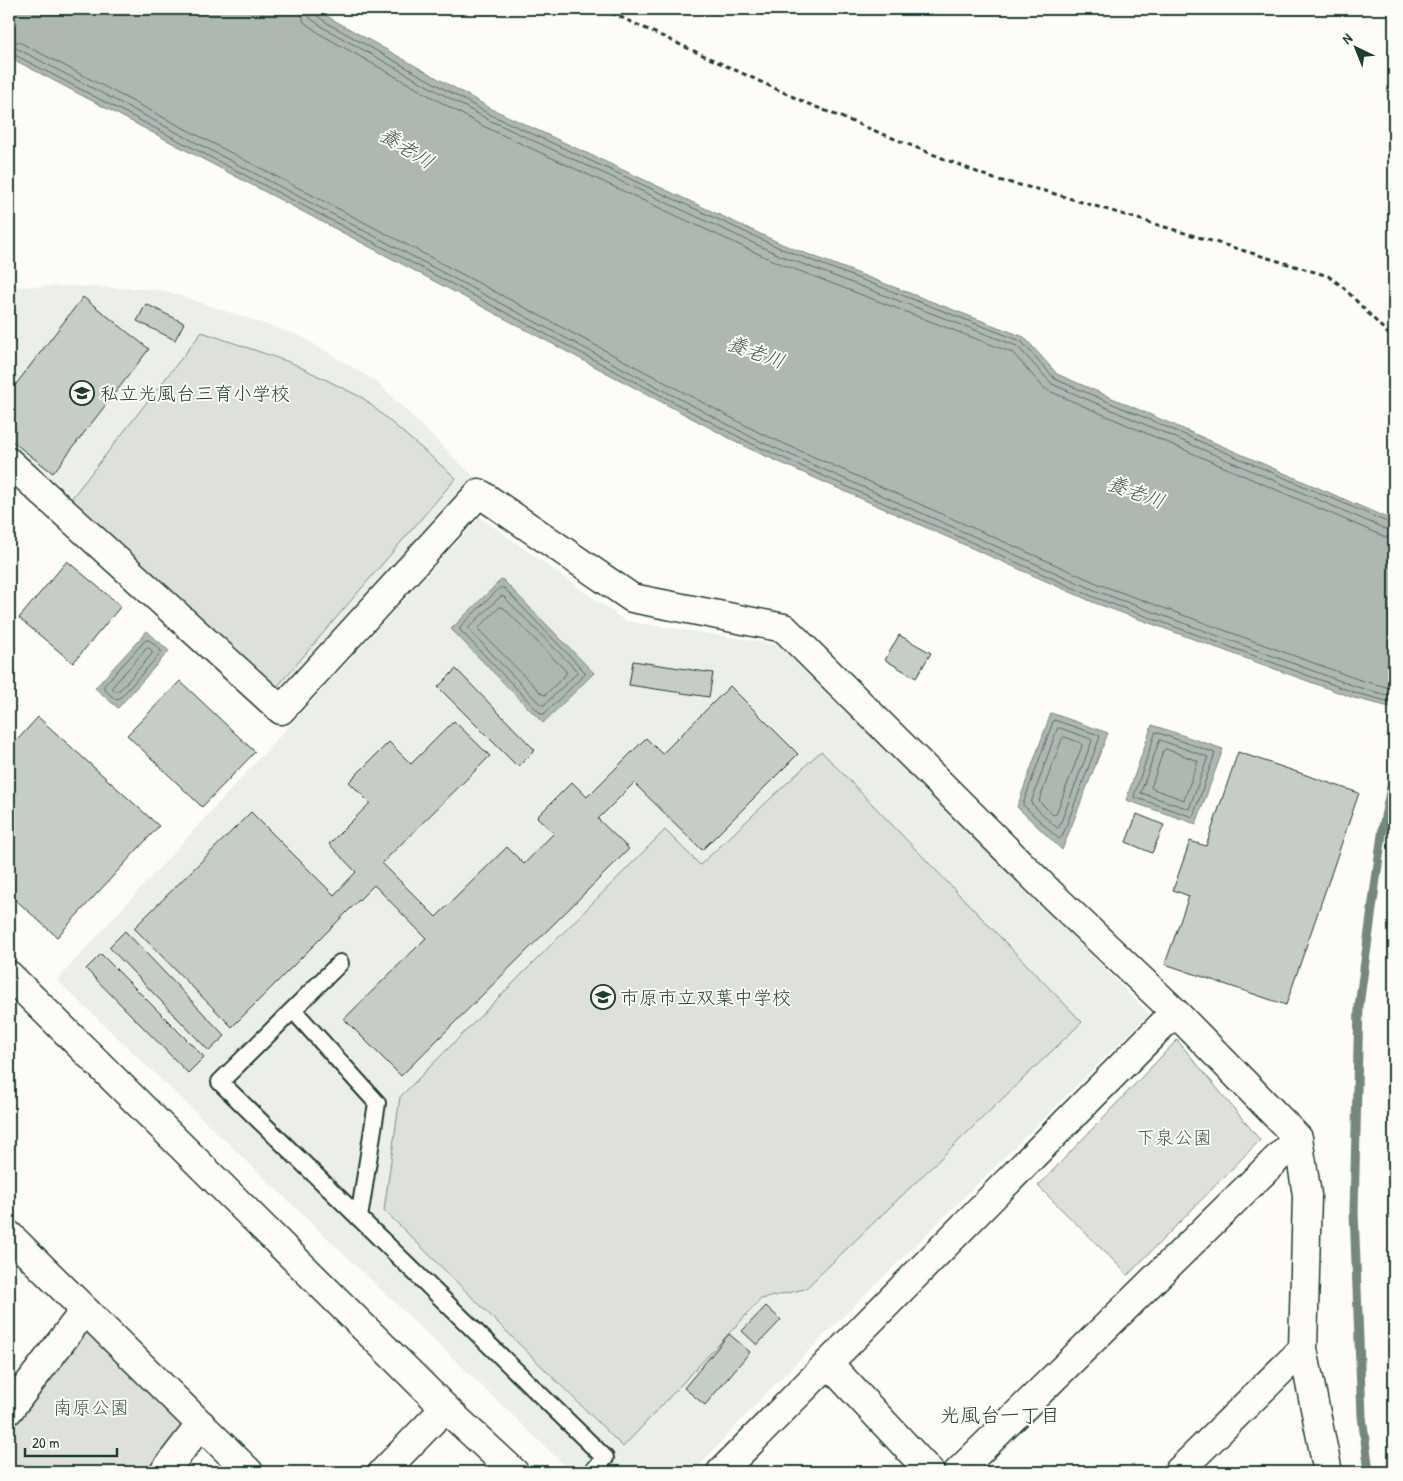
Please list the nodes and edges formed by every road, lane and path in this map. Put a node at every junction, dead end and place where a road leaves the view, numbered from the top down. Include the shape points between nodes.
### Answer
1 (602, 9) edge
2 (1394, 340) edge
3 (9, 462) edge
4 (340, 963) dead end
5 (9, 975) edge
6 (293, 1010) junction
7 (1175, 1012) junction
8 (1298, 1138) junction
9 (359, 1218) junction
10 (9, 1236) edge
11 (85, 1310) junction
12 (1303, 1349) junction
13 (828, 1363) junction
14 (445, 1408) junction
15 (9, 1410) edge
16 (201, 1424) junction
17 (164, 1472) edge
18 (249, 1472) edge
19 (383, 1472) edge
20 (514, 1472) edge
21 (592, 1472) edge
22 (722, 1472) edge
23 (930, 1472) edge
24 (958, 1472) edge
25 (1178, 1472) edge
26 (1328, 1472) edge

1 - 2 path via 811,105 994,179 1045,191 1328,276 1342,286
3 - 7 street via 281,710 479,493 632,598 784,628 1051,894
4 - 6 lane
5 - 14 street
6 - 9 lane via 377,1103
6 - 9 lane via 220,1082
7 - 8 street
7 - 13 street
8 - 12 street via 1306,1195
8 - 24 street
9 - 21 lane via 605,1458
10 - 11 street
11 - 15 street
11 - 16 street
12 - 25 street
12 - 26 street
13 - 22 street
13 - 23 street
14 - 19 street
14 - 20 street
16 - 17 street
16 - 18 street

